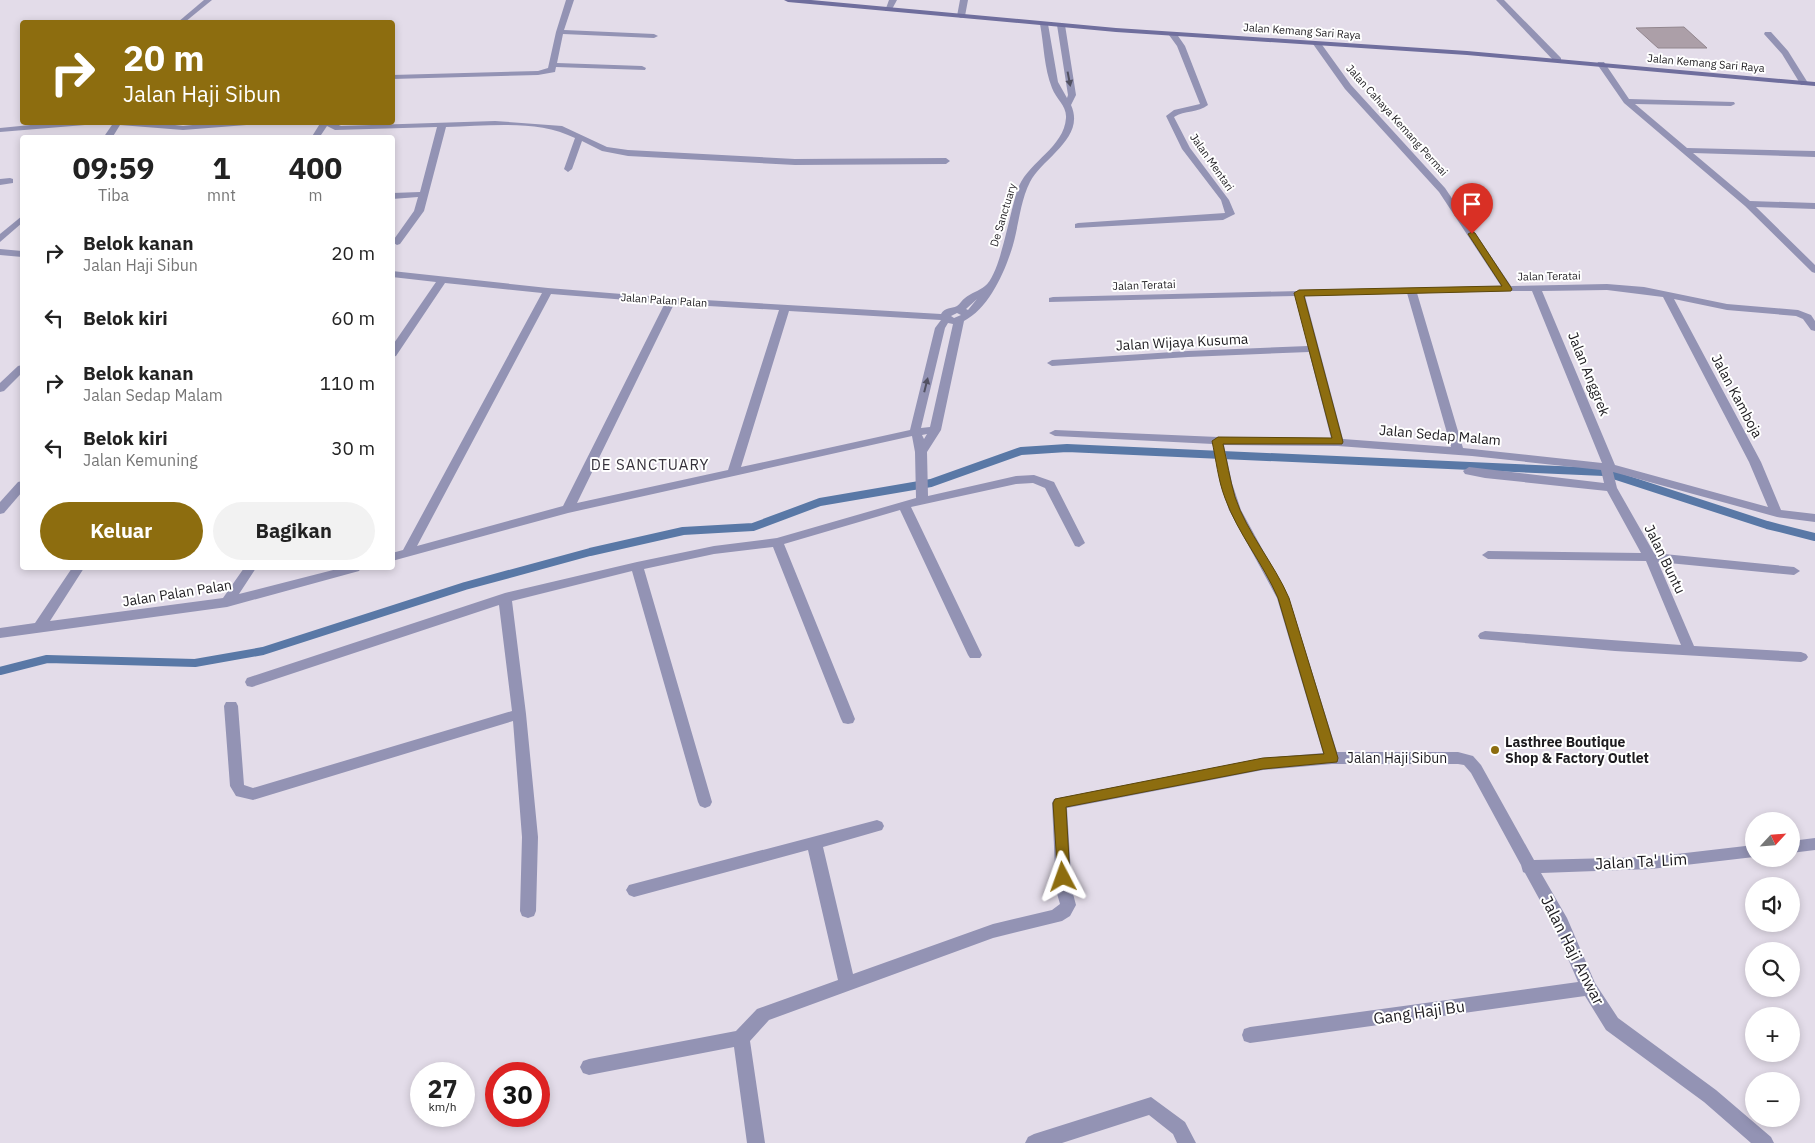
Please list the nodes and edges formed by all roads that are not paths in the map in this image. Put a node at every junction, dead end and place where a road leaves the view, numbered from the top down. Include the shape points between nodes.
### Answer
1 (208, 0) edge
2 (570, 0) edge
3 (788, 0) edge
4 (893, 0) edge
5 (964, 0) edge
6 (1500, 0) edge
7 (888, 9) junction
8 (961, 16) junction
9 (183, 20) edge
10 (1044, 24) junction
11 (1061, 25) junction
12 (560, 32) junction
13 (1768, 34) dead end
14 (1173, 35) junction
15 (654, 36) dead end
16 (1316, 44) junction
17 (1558, 60) junction
18 (1602, 64) junction
19 (554, 65) junction
20 (642, 68) dead end
21 (395, 77) edge
22 (1804, 83) junction
23 (1815, 84) edge
24 (1627, 101) junction
25 (1068, 104) junction
26 (1731, 104) dead end
27 (61, 125) edge
28 (151, 125) edge
29 (220, 125) edge
30 (330, 125) edge
31 (442, 125) junction
32 (0, 130) edge
33 (580, 136) junction
34 (1687, 150) junction
35 (1815, 154) edge
36 (946, 161) dead end
37 (568, 169) dead end
38 (10, 181) dead end
39 (0, 182) edge
40 (424, 194) junction
41 (395, 196) edge
42 (1748, 204) junction
43 (1815, 206) edge
44 (20, 221) edge
45 (1078, 226) dead end
46 (0, 239) edge
47 (397, 242) dead end
48 (0, 252) edge
49 (20, 254) edge
50 (1815, 270) edge
51 (395, 274) edge
52 (441, 281) junction
53 (1536, 288) junction
54 (1508, 289) junction
55 (1411, 290) junction
56 (548, 291) junction
57 (1299, 293) junction
58 (1668, 295) junction
59 (1053, 300) dead end
60 (671, 301) junction
61 (785, 308) junction
62 (962, 315) junction
63 (944, 316) junction
64 (1815, 328) edge
65 (395, 350) edge
66 (1314, 350) junction
67 (1052, 363) dead end
68 (20, 370) edge
69 (0, 389) edge
70 (934, 430) junction
71 (915, 432) junction
72 (1055, 433) dead end
73 (1338, 442) junction
74 (1220, 450) junction
75 (1458, 451) junction
76 (921, 452) junction
77 (1609, 469) junction
78 (1469, 471) dead end
79 (733, 473) junction
80 (1611, 486) junction
81 (20, 487) edge
82 (922, 501) junction
83 (904, 505) junction
84 (568, 509) junction
85 (0, 510) edge
86 (1777, 513) junction
87 (1815, 518) edge
88 (777, 542) junction
89 (1079, 543) dead end
90 (407, 553) junction
91 (1488, 555) dead end
92 (395, 556) edge
93 (1650, 557) junction
94 (636, 566) junction
95 (77, 570) edge
96 (249, 570) edge
97 (347, 570) edge
98 (1794, 571) dead end
99 (505, 598) junction
100 (227, 602) junction
101 (39, 628) junction
102 (0, 633) edge
103 (1485, 636) dead end
104 (1689, 649) junction
105 (975, 655) dead end
106 (1801, 657) dead end
107 (252, 682) dead end
108 (232, 706) dead end
109 (519, 714) junction
110 (848, 719) dead end
111 (1332, 758) junction
112 (1468, 760) joint
113 (705, 802) dead end
114 (878, 826) dead end
115 (814, 842) junction
116 (1815, 844) edge
117 (1800, 846) edge
118 (1745, 852) edge
119 (1528, 867) junction
120 (634, 890) dead end
121 (528, 910) dead end
122 (847, 985) junction
123 (1588, 988) junction
124 (1250, 1035) dead end
125 (741, 1038) junction
126 (589, 1067) dead end
127 (756, 1143) edge
128 (1034, 1143) edge
129 (1187, 1143) edge
130 (1764, 1143) edge

1 - 9 street
2 - 12 street
3 - 7 main road, Jalan Kemang Sari Raya
4 - 7 street
5 - 8 street
6 - 17 street
7 - 8 main road, Jalan Kemang Sari Raya
8 - 10 main road, Jalan Kemang Sari Raya
10 - 11 main road, Jalan Kemang Sari Raya
10 - 25 street via 1056,88
11 - 14 main road, Jalan Kemang Sari Raya
11 -> 25 street, De Sanctuary via 1072,95
12 - 15 street
12 - 19 street
13 - 22 street
14 - 16 main road, Jalan Kemang Sari Raya
14 - 45 street, Jalan Mentari via 1182,46 1204,105 1175,111 1170,116 1186,149 1202,166 1225,200 1230,214
16 - 17 main road, Jalan Kemang Sari Raya
16 - 54 street, Jalan Cahaya Kemang Permai via 1348,88 1442,190
17 - 18 main road, Jalan Kemang Sari Raya
18 - 22 main road, Jalan Kemang Sari Raya
18 - 24 street
19 - 20 street
19 - 21 street via 546,72
22 - 23 main road, Jalan Kemang Sari Raya
24 - 26 street
24 - 34 street
25 - 62 street, De Sanctuary via 1068,128 1030,174 1018,201 1008,246 990,286 979,305
27 - 32 street
28 - 29 street via 183,128
30 - 31 street via 335,128
31 - 33 street via 537,125 562,128
31 - 40 street
33 - 36 street via 605,149 628,153 795,162
33 - 37 street
34 - 35 street
34 - 42 street
38 - 39 street
40 - 41 street
40 - 47 street via 419,211
42 - 43 street
42 - 50 street
44 - 46 street
48 - 49 street
51 - 52 street, Jalan Palan Palan
52 - 56 street, Jalan Palan Palan
52 - 65 street
53 - 54 street, Jalan Teratai
53 - 58 street, Jalan Teratai via 1607,287
53 - 77 street, Jalan Anggrek
54 - 55 street, Jalan Teratai
55 - 57 street, Jalan Teratai
55 - 75 street
56 - 60 street, Jalan Palan Palan
56 - 90 street
57 - 59 street, Jalan Teratai
57 - 66 street
58 - 64 street, Jalan Teratai via 1727,307 1804,315
58 - 86 street, Jalan Kamboja via 1755,462
60 - 61 street, Jalan Palan Palan
60 - 84 street
61 - 63 street, Jalan Palan Palan
61 - 79 street
62 - 63 street, Jalan Palan Palan
62 - 70 street
71 -> 63 street
66 - 67 street, Jalan Wijaya Kusuma
66 - 73 street
68 - 69 street
70 - 71 street
70 - 76 street
71 - 76 street
71 - 79 street
72 - 74 street, Jalan Sedap Malam
73 - 74 street, Jalan Sedap Malam
73 - 75 street, Jalan Sedap Malam
74 - 111 street via 1230,497 1246,533 1274,576 1283,598
75 - 77 street, Jalan Sedap Malam
76 - 82 street
77 - 80 street, Jalan Anggrek
77 - 86 street, Jalan Sedap Malam
78 - 80 street
79 - 84 street
80 - 93 street, Jalan Buntu
81 - 85 street
82 - 83 street
82 - 89 street via 1016,480 1042,481 1051,487
83 - 88 street
83 - 105 street
84 - 90 street
86 - 87 street, Jalan Sedap Malam
88 - 94 street via 714,550
88 - 110 street
90 - 92 street
91 - 93 street
93 - 98 street
93 - 104 street, Jalan Buntu
94 - 99 street
94 - 113 street
95 - 101 street
96 - 100 street
97 - 100 street, Jalan Palan Palan
99 - 107 street
99 - 109 street
100 - 101 street, Jalan Palan Palan
101 - 102 street, Jalan Palan Palan
103 - 104 street
104 - 106 street
108 - 109 street via 237,786 242,792 253,794
109 - 121 street via 530,837
111 - 112 street, Jalan Haji Sibun
111 - 122 street, Jalan Haji Sibun via 1263,764 1059,803 1064,890 1068,905 1064,911 984,935
112 - 119 street, Jalan Haji Anwar via 1480,776
114 - 115 street
115 - 120 street
115 - 122 street
116 - 117 street
118 - 119 street, Jalan Ta' Lim via 1651,863
119 - 123 street, Jalan Haji Anwar via 1561,923
122 - 125 street via 763,1014
123 - 124 street, Gang Haji Bu
123 - 130 street, Jalan Haji Anwar via 1612,1024 1710,1096
125 - 126 street
125 - 127 street
128 - 129 street via 1151,1106 1179,1128

